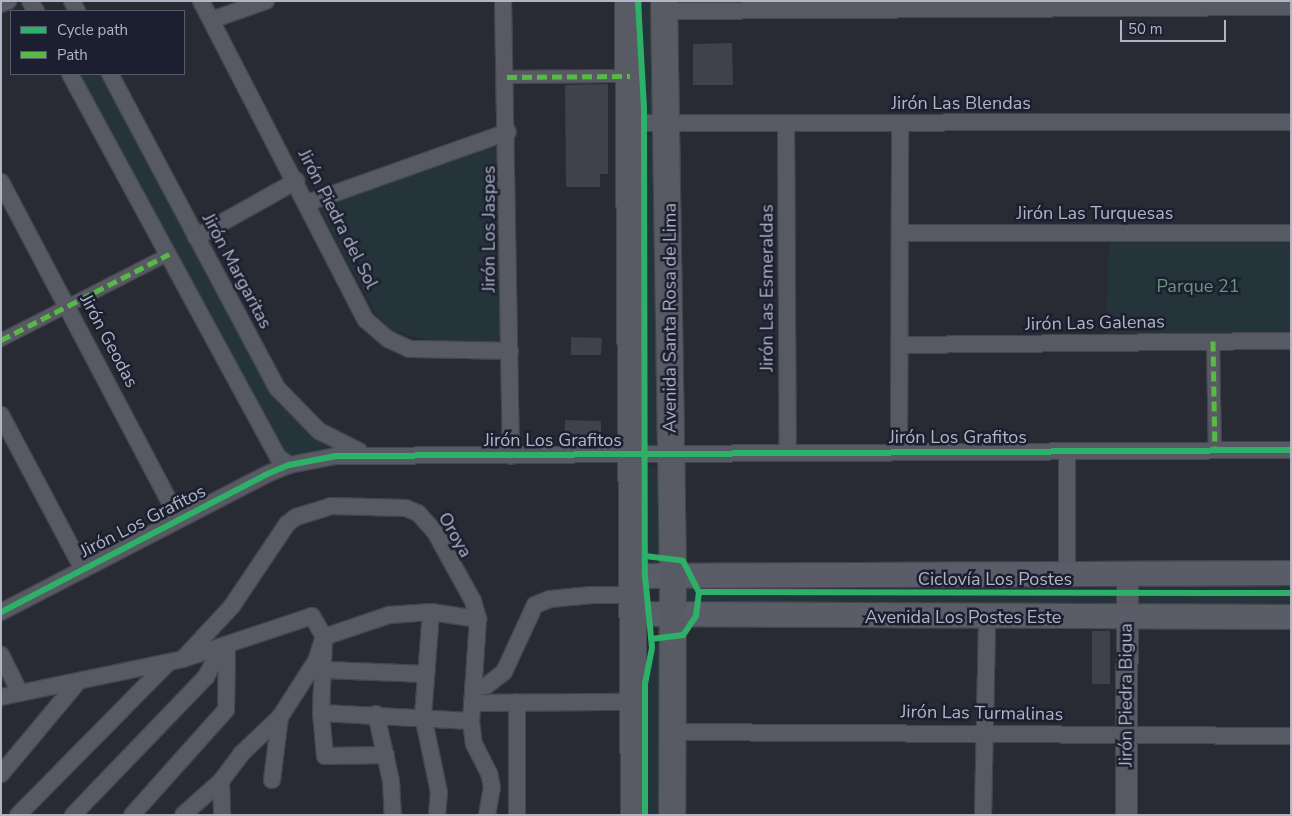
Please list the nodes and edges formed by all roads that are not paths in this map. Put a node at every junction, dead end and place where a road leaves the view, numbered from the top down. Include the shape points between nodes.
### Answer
1 (8, 1) edge
2 (201, 1) edge
3 (266, 1) edge
4 (504, 1) edge
5 (628, 1) edge
6 (1, 4) edge
7 (899, 4) edge
8 (1006, 4) edge
9 (783, 5) edge
10 (665, 6) edge
11 (1291, 7) edge
12 (214, 19) junction
13 (71, 75) edge
14 (111, 75) edge
15 (630, 76) junction
16 (507, 77) junction
17 (1291, 122) edge
18 (631, 123) junction
19 (669, 123) junction
20 (786, 123) junction
21 (900, 123) junction
22 (508, 132) junction
23 (1, 182) edge
24 (296, 182) junction
25 (307, 203) junction
26 (900, 233) junction
27 (1291, 233) edge
28 (196, 236) junction
29 (169, 254) junction
30 (68, 306) junction
31 (1, 340) edge
32 (1213, 341) junction
33 (1291, 341) edge
34 (900, 345) junction
35 (510, 350) junction
36 (1, 415) edge
37 (1291, 450) edge
38 (1215, 451) junction
39 (899, 452) junction
40 (1066, 452) junction
41 (366, 453) junction
42 (788, 453) junction
43 (633, 454) junction
44 (671, 454) junction
45 (511, 456) junction
46 (289, 465) junction
47 (179, 519) junction
48 (83, 569) junction
49 (1291, 573) edge
50 (1067, 575) junction
51 (1127, 575) junction
52 (673, 576) junction
53 (635, 595) junction
54 (1, 612) edge
55 (431, 612) junction
56 (673, 615) junction
57 (987, 616) junction
58 (1291, 617) edge
59 (1127, 618) junction
60 (478, 619) junction
61 (324, 637) junction
62 (224, 646) junction
63 (1, 655) edge
64 (176, 661) junction
65 (326, 670) junction
66 (426, 674) junction
67 (77, 683) junction
68 (20, 693) junction
69 (473, 695) junction
70 (1, 697) edge
71 (517, 702) junction
72 (635, 702) junction
73 (321, 713) junction
74 (376, 714) junction
75 (423, 716) junction
76 (280, 717) junction
77 (471, 721) junction
78 (672, 732) junction
79 (984, 732) junction
80 (1127, 736) junction
81 (1291, 736) edge
82 (386, 755) junction
83 (1, 774) edge
84 (272, 780) dead end
85 (221, 781) junction
86 (18, 815) edge
87 (73, 815) edge
88 (132, 815) edge
89 (182, 815) edge
90 (222, 815) edge
91 (393, 815) edge
92 (437, 815) edge
93 (487, 815) edge
94 (517, 815) edge
95 (634, 815) edge
96 (672, 815) edge
97 (983, 815) edge
98 (1126, 815) edge

1 - 6 street
2 - 12 street, Jirón Piedra del Sol
3 - 12 street
4 - 16 street, Jirón Los Jaspes
5 - 15 main road
7 - 8 street
7 - 9 street
8 - 11 street
9 - 10 street
10 - 19 main road, Avenida Santa Rosa de Lima
12 - 24 street, Jirón Piedra del Sol
13 - 29 street
14 - 28 street, Jirón Margaritas
15 - 16 street
15 - 18 main road
16 - 22 street, Jirón Los Jaspes
17 - 21 street, Jirón Las Blendas
18 - 19 street, Jirón Las Blendas
18 - 43 main road
19 - 20 street, Jirón Las Blendas
19 - 44 main road, Avenida Santa Rosa de Lima
20 - 21 street, Jirón Las Blendas
20 - 42 street, Jirón Las Esmeraldas
21 - 26 street
22 - 25 street
22 - 35 street, Jirón Los Jaspes
23 - 30 street, Jirón Geodas
24 - 25 street, Jirón Piedra del Sol
24 - 28 street
25 - 35 street, Jirón Piedra del Sol via 366,320 388,339 409,349
26 - 27 street, Jirón Las Turquesas
26 - 34 street
28 - 41 street, Jirón Margaritas via 277,388 320,432 339,444
29 - 30 street
29 - 46 street via 278,457
30 - 31 street
30 - 47 street, Jirón Geodas
32 - 33 street, Jirón Las Galenas
32 - 34 street, Jirón Las Galenas
32 - 38 street
34 - 39 street
35 - 45 street, Jirón Los Jaspes
36 - 48 street
37 - 38 street, Jirón Los Grafitos
38 - 40 street, Jirón Los Grafitos
39 - 40 street, Jirón Los Grafitos
39 - 42 street, Jirón Los Grafitos
40 - 50 street
41 - 45 street, Jirón Los Grafitos
41 - 46 street, Jirón Los Grafitos
42 - 44 street, Jirón Los Grafitos
43 - 44 street, Jirón Los Grafitos
43 - 45 street, Jirón Los Grafitos
43 - 53 main road
44 - 52 main road, Avenida Santa Rosa de Lima
46 - 47 street, Jirón Los Grafitos
47 - 48 street, Jirón Los Grafitos
48 - 54 street, Jirón Los Grafitos
49 - 51 main road
50 - 51 main road
50 - 52 main road
51 - 59 street, Jirón Piedra Bigua
52 - 53 main road
52 - 56 main road, Avenida Santa Rosa de Lima
53 - 56 main road, Avenida Los Postes Este
53 - 69 street via 550,599 535,605 504,672
53 - 72 main road
55 - 60 street
55 - 61 street via 365,620
55 - 66 street
56 - 57 main road, Avenida Los Postes Este
56 - 78 main road, Avenida Santa Rosa de Lima
57 - 59 main road, Avenida Los Postes Este
57 - 79 street
58 - 59 main road, Avenida Los Postes Este
59 - 80 street, Jirón Piedra Bigua
60 - 64 street, Oroya via 473,601 435,532 418,513 406,508 319,507 287,524 232,606
60 - 69 street, Oroya
61 - 62 street via 315,617
61 - 65 street
61 - 76 street via 316,661
62 - 64 street
62 - 87 street via 206,677
62 - 88 street via 226,710
63 - 68 street
64 - 67 street
64 - 86 street, Oroya
65 - 66 street
65 - 73 street
66 - 75 street
67 - 68 street
67 - 83 street
68 - 70 street
69 - 71 street
69 - 77 street, Oroya
71 - 72 street
71 - 94 street
72 - 95 main road
73 - 74 street
73 - 82 street via 325,756
74 - 75 street
74 - 82 street
75 - 77 street
75 - 92 street via 439,792
76 - 84 street
76 - 85 street via 241,754
77 - 93 street, Oroya via 474,744 489,773 492,787
78 - 79 street, Jirón Las Turmalinas
78 - 96 main road, Avenida Santa Rosa de Lima
79 - 80 street, Jirón Las Turmalinas
79 - 97 street
80 - 81 street, Jirón Las Turmalinas
80 - 98 street, Jirón Piedra Bigua
82 - 91 street
85 - 89 street
85 - 90 street

